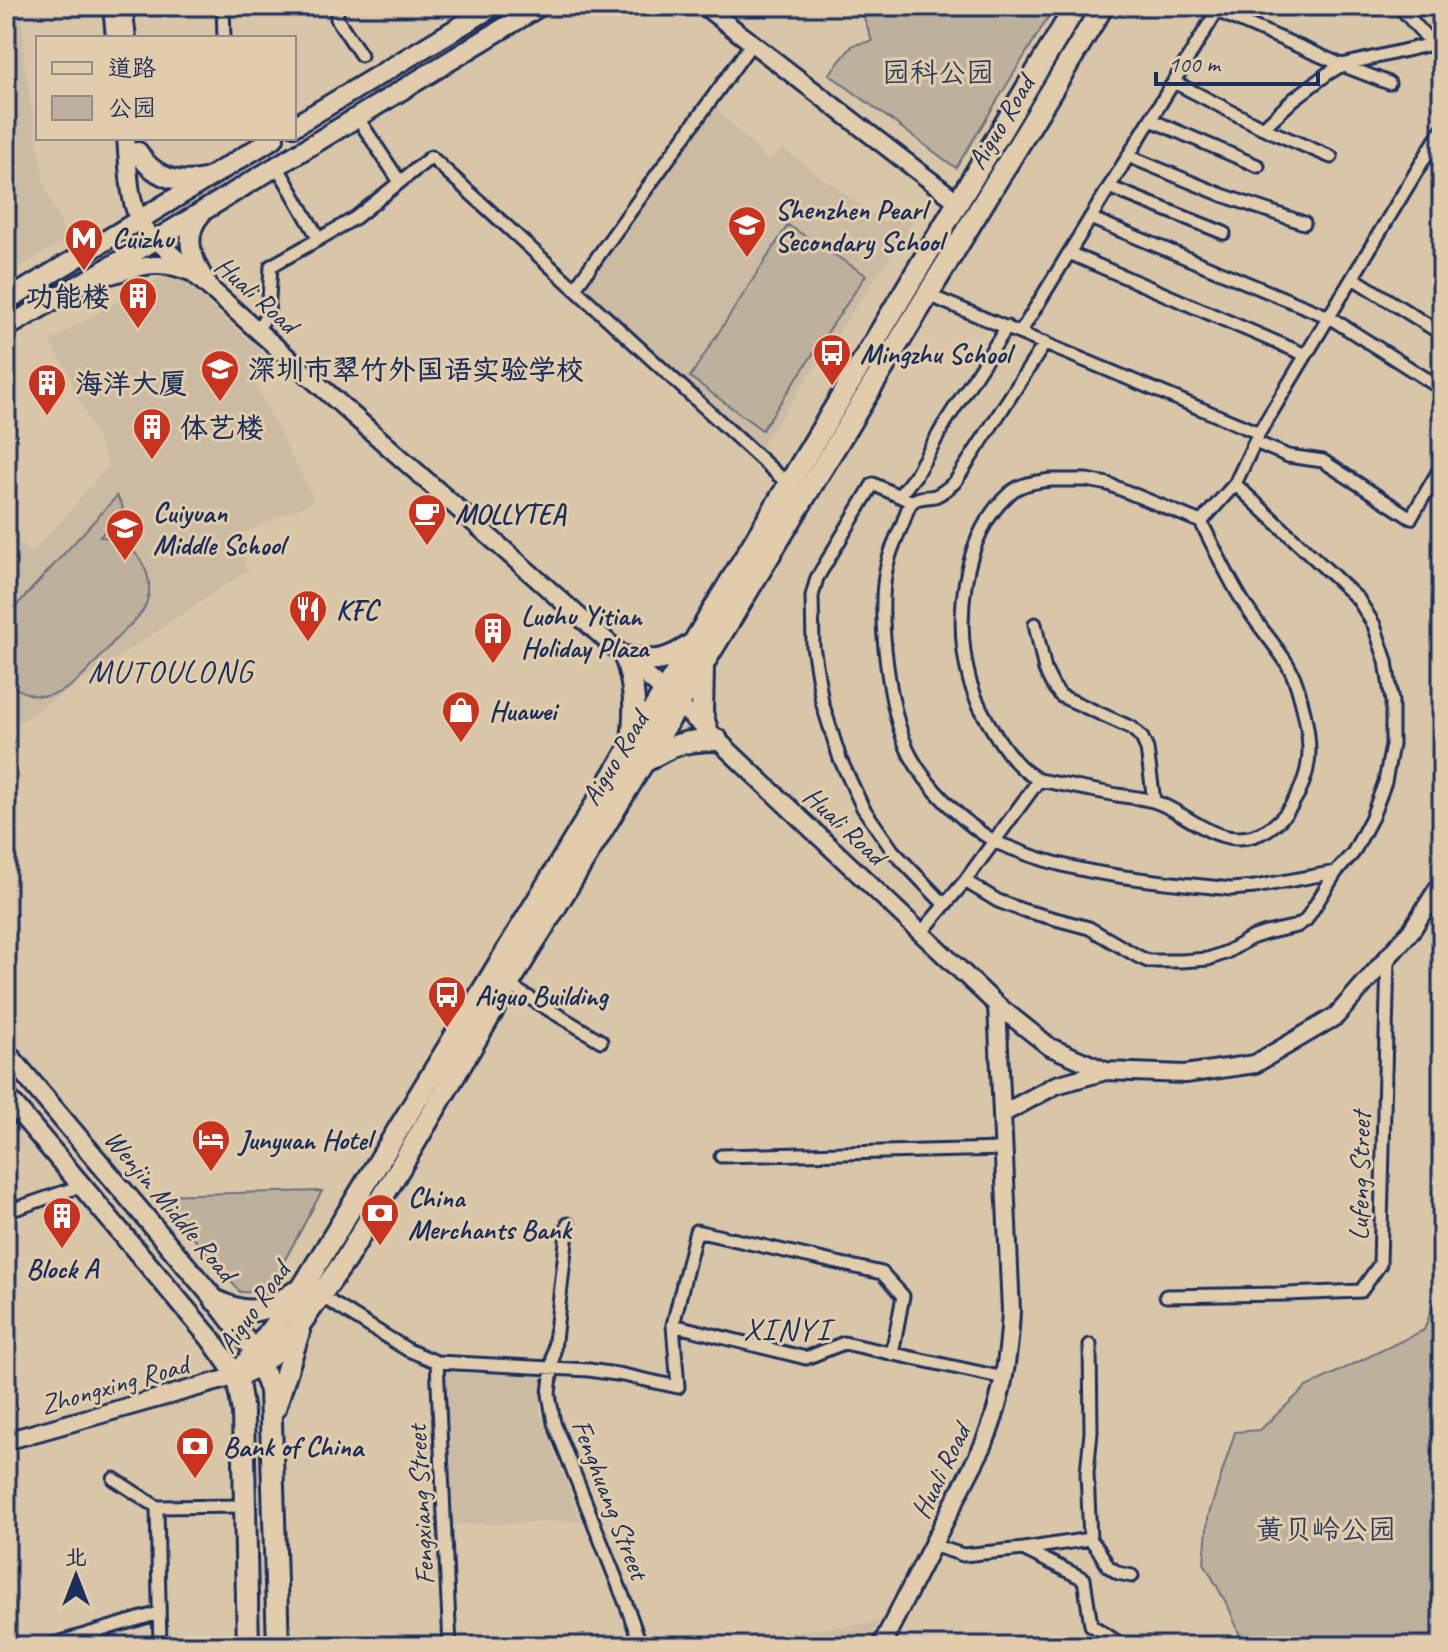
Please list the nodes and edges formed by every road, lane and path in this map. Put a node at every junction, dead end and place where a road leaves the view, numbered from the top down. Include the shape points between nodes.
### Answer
1 (112, 6) edge
2 (123, 6) edge
3 (223, 6) edge
4 (337, 6) edge
5 (494, 6) edge
6 (540, 6) edge
7 (704, 6) edge
8 (1076, 6) edge
9 (1103, 6) edge
10 (1399, 6) edge
11 (1219, 8) edge
12 (115, 36) edge
13 (127, 36) edge
14 (224, 36) edge
15 (752, 43) junction
16 (1432, 44) junction
17 (361, 55) dead end
18 (1442, 55) edge
19 (1342, 65) junction
20 (1174, 82) junction
21 (1389, 83) dead end
22 (357, 117) junction
23 (1151, 120) junction
24 (296, 125) edge
25 (1263, 128) junction
26 (1442, 129) edge
27 (271, 140) edge
28 (134, 143) edge
29 (1429, 150) junction
30 (1128, 156) junction
31 (1331, 157) dead end
32 (1442, 158) edge
33 (277, 166) junction
34 (1258, 166) dead end
35 (206, 178) junction
36 (400, 182) junction
37 (1109, 187) junction
38 (958, 202) junction
39 (206, 209) junction
40 (142, 218) junction
41 (1090, 218) junction
42 (1304, 223) dead end
43 (1224, 233) dead end
44 (157, 239) junction
45 (319, 239) junction
46 (1069, 253) junction
47 (1353, 278) junction
48 (90, 279) junction
49 (203, 280) junction
50 (575, 288) junction
51 (928, 295) junction
52 (6, 301) edge
53 (1329, 317) junction
54 (1007, 327) junction
55 (6, 328) edge
56 (257, 329) junction
57 (1020, 333) junction
58 (1442, 334) edge
59 (1045, 343) junction
60 (1306, 355) junction
61 (1442, 389) edge
62 (1257, 437) junction
63 (1442, 465) edge
64 (1235, 484) junction
65 (789, 485) junction
66 (899, 496) junction
67 (912, 502) junction
68 (1201, 522) junction
69 (1035, 624) dead end
70 (695, 642) junction
71 (625, 657) junction
72 (703, 666) junction
73 (672, 699) junction
74 (712, 735) junction
75 (637, 755) junction
76 (1039, 780) junction
77 (1154, 801) junction
78 (995, 841) junction
79 (1336, 872) junction
80 (965, 881) junction
81 (1442, 882) edge
82 (945, 905) junction
83 (921, 933) junction
84 (1388, 957) junction
85 (508, 985) junction
86 (997, 1005) junction
87 (601, 1041) dead end
88 (6, 1052) edge
89 (1106, 1071) junction
90 (6, 1096) edge
91 (1002, 1114) junction
92 (1004, 1149) junction
93 (721, 1156) dead end
94 (81, 1186) junction
95 (6, 1212) edge
96 (568, 1224) dead end
97 (313, 1291) junction
98 (1166, 1296) dead end
99 (216, 1301) junction
100 (303, 1321) junction
101 (673, 1325) junction
102 (1090, 1345) dead end
103 (892, 1354) junction
104 (258, 1358) junction
105 (437, 1362) junction
106 (551, 1368) junction
107 (237, 1376) junction
108 (1004, 1378) junction
109 (272, 1420) junction
110 (6, 1441) edge
111 (114, 1479) dead end
112 (245, 1506) junction
113 (157, 1507) junction
114 (1090, 1539) junction
115 (932, 1545) junction
116 (1024, 1549) junction
117 (1132, 1576) dead end
118 (159, 1613) junction
119 (47, 1646) edge
120 (160, 1646) edge
121 (248, 1646) edge
122 (278, 1646) edge
123 (450, 1646) edge
124 (641, 1646) edge
125 (881, 1646) edge
126 (1122, 1646) edge

1 - 12 street
2 - 13 street
3 - 14 street
4 - 17 street via 337,19
5 - 24 main road
6 - 22 main road
7 - 15 street
8 - 38 highway, Aiguo Road
9 - 51 highway, Aiguo Road
10 - 16 street
11 - 19 street
11 - 20 street
15 - 38 street
15 - 50 street
16 - 18 street
16 - 19 street
19 - 21 street
19 - 25 street
20 - 23 street
20 - 25 street
22 - 33 main road
22 - 36 street
23 - 30 street
23 - 34 street
25 - 31 street
26 - 29 street
27 - 35 main road
28 - 35 main road via 145,163 163,176
28 - 40 street
29 - 32 street
29 - 47 street
30 - 37 street
30 - 42 street
33 - 39 main road
33 - 45 street
35 - 40 main road
36 - 45 street
36 - 50 street via 431,157
37 - 41 street
37 - 43 street
38 - 65 highway, Aiguo Road
39 - 44 main road
39 - 49 main road via 191,231 192,258
40 - 44 street, Huali Road via 143,228
40 - 52 main road
41 - 46 street
41 - 53 street
44 - 48 main road
44 - 49 street, Huali Road
45 - 56 street via 271,266 268,314
46 - 57 street
46 - 60 street
47 - 53 street
47 - 58 street
48 - 49 street via 158,264
48 - 55 main road
49 - 56 street, Huali Road
50 - 65 street
51 - 54 street
51 - 72 highway, Aiguo Road
53 - 60 street
53 - 61 street
54 - 57 street
54 - 66 street
56 - 71 street, Huali Road
57 - 59 street
59 - 62 street
59 - 67 street via 955,482 944,492
60 - 62 street
62 - 63 street via 1288,456 1323,461 1411,518
62 - 64 street
64 - 68 street
64 - 79 street via 1358,599 1386,661 1392,745 1385,782 1353,853
65 - 70 highway, Aiguo Road
66 - 67 street
66 - 82 street via 873,484 817,578 813,646 822,702 863,808 893,851
67 - 78 street via 885,573 887,667 897,718 910,754 929,784
68 - 76 street via 1087,480 1026,484 1011,492 989,518 966,577 963,645 984,717 1010,757
68 - 77 street via 1246,608 1288,664 1308,726 1308,764 1286,814 1257,834 1217,834
69 - 77 street via 1045,670 1061,696 1132,728 1142,738
70 - 71 highway via 669,658
70 - 73 highway, Aiguo Road
71 - 73 street, Huali Road
71 - 75 highway via 635,697
72 - 73 highway, Aiguo Road
72 - 74 highway via 702,713
73 - 74 street, Huali Road
73 - 75 highway, Aiguo Road
74 - 75 highway
74 - 83 street, Huali Road
75 - 85 highway, Aiguo Road
75 - 97 highway, Aiguo Road
76 - 77 street
76 - 78 street
78 - 79 street via 1083,870 1231,889
78 - 80 street
79 - 80 street via 1297,926 1251,938 1208,959 1181,961 1148,961 1089,928 998,901
80 - 82 street
81 - 84 street
82 - 83 street
83 - 86 street, Huali Road
84 - 89 street via 1336,1016 1255,1064 1185,1074
84 - 98 street, Lufeng Street via 1380,1264 1361,1291
85 - 87 street
85 - 97 highway, Aiguo Road via 346,1259
86 - 89 street via 1050,1047
86 - 91 street, Huali Road
88 - 99 main road, Wenjin Middle Road
89 - 91 street via 1056,1085
90 - 94 main road, Wenjin Middle Road
91 - 92 street, Huali Road
92 - 93 street
92 - 108 street, Huali Road via 1011,1311
94 - 95 street
94 - 107 main road, Wenjin Middle Road
96 - 106 street, Fenghuang Street
97 - 99 highway via 255,1311
97 - 100 highway, Aiguo Road
97 - 104 highway, Aiguo Road
97 - 105 street
99 - 104 main road, Wenjin Middle Road
100 - 104 highway, Aiguo Road via 276,1352
100 - 109 highway
101 - 103 street via 806,1358 844,1343
101 - 103 street via 696,1231 882,1273 903,1296
101 - 106 street via 678,1387
102 - 114 street
103 - 108 street
104 - 107 highway, Aiguo Road
104 - 109 highway, Wenjin Middle Road via 270,1390
105 - 106 street
105 - 123 street, Fengxiang Street
106 - 124 street, Fenghuang Street via 554,1423
107 - 110 street, Zhongxing Road
107 - 112 highway, Wenjin Middle Road
108 - 115 street, Huali Road via 991,1428
109 - 122 highway, Wenjin Middle Road
111 - 113 street
112 - 113 street
112 - 121 highway, Wenjin Middle Road
113 - 118 street
114 - 116 street
114 - 117 street via 1108,1566
115 - 116 street via 963,1555
115 - 125 street, Huali Road
116 - 126 street via 1084,1579 1091,1625
118 - 119 street
118 - 120 street

